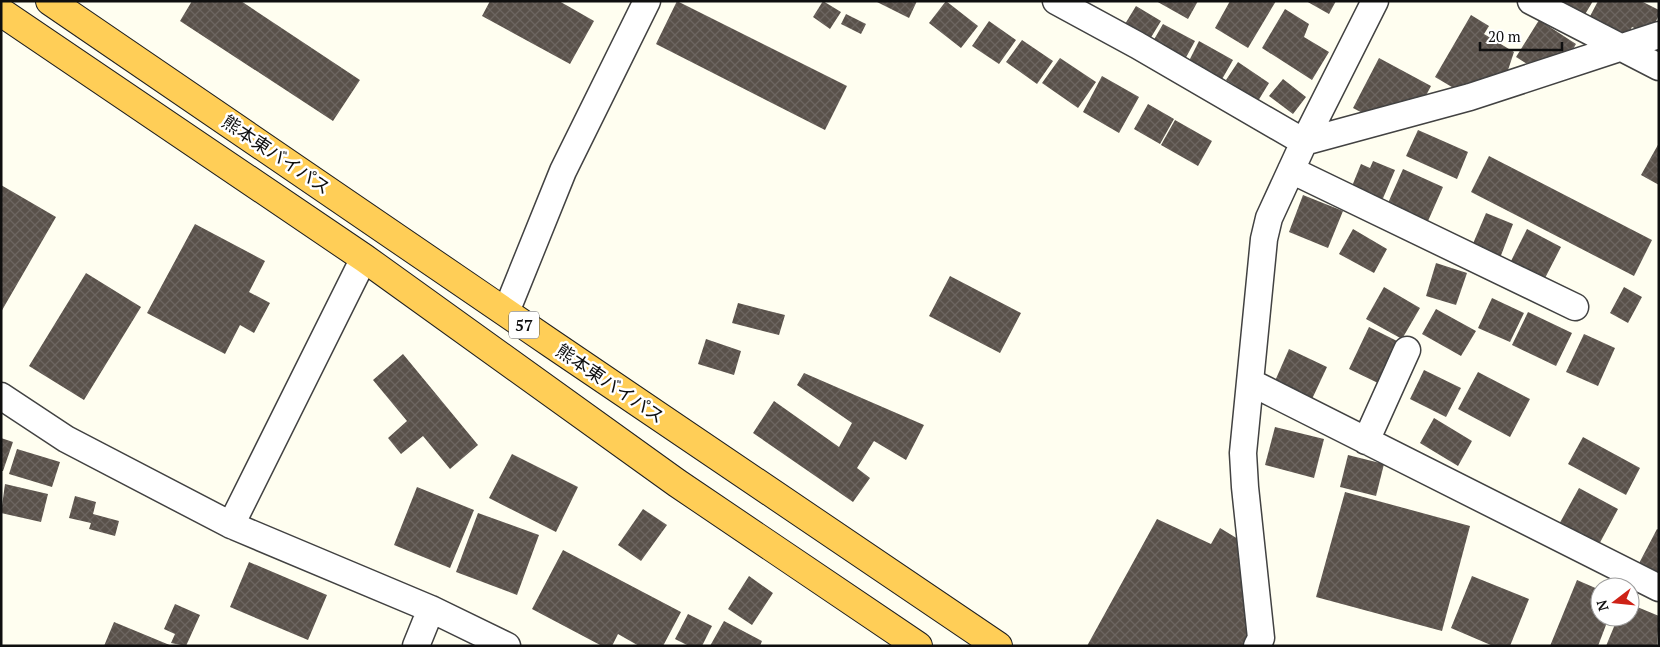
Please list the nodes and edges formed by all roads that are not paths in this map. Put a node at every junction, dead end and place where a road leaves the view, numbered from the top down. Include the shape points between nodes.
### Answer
1 (50, 1) edge
2 (647, 1) edge
3 (1056, 1) edge
4 (1375, 1) edge
5 (1531, 1) edge
6 (1, 12) edge
7 (1659, 35) edge
8 (1619, 47) junction
9 (1659, 67) edge
10 (1304, 142) junction
11 (1291, 170) junction
12 (364, 258) junction
13 (1575, 307) dead end
14 (506, 312) junction
15 (1407, 350) dead end
16 (1250, 382) junction
17 (1, 396) edge
18 (1366, 441) junction
19 (231, 525) junction
20 (1659, 588) edge
21 (432, 609) junction
22 (416, 646) edge
23 (507, 646) edge
24 (918, 646) edge
25 (998, 646) edge
26 (1257, 646) edge

1 - 14 highway, 熊本東バイパス / 57
2 - 14 street via 563,171
3 - 10 street
4 - 10 street
5 - 8 street
6 - 12 highway, 熊本東バイパス / 57
7 - 8 street
8 - 9 street
8 - 10 street via 1470,97
10 - 11 street
11 - 13 street
11 - 16 street via 1276,199 1264,239
12 - 19 street
12 - 24 highway, 熊本東バイパス / 57 via 677,483
14 - 25 highway, 熊本東バイパス / 57
15 - 18 street
16 - 18 street
16 - 26 street via 1243,453 1261,638
17 - 19 street via 66,439
18 - 20 street
19 - 21 street
21 - 22 street
21 - 23 street

